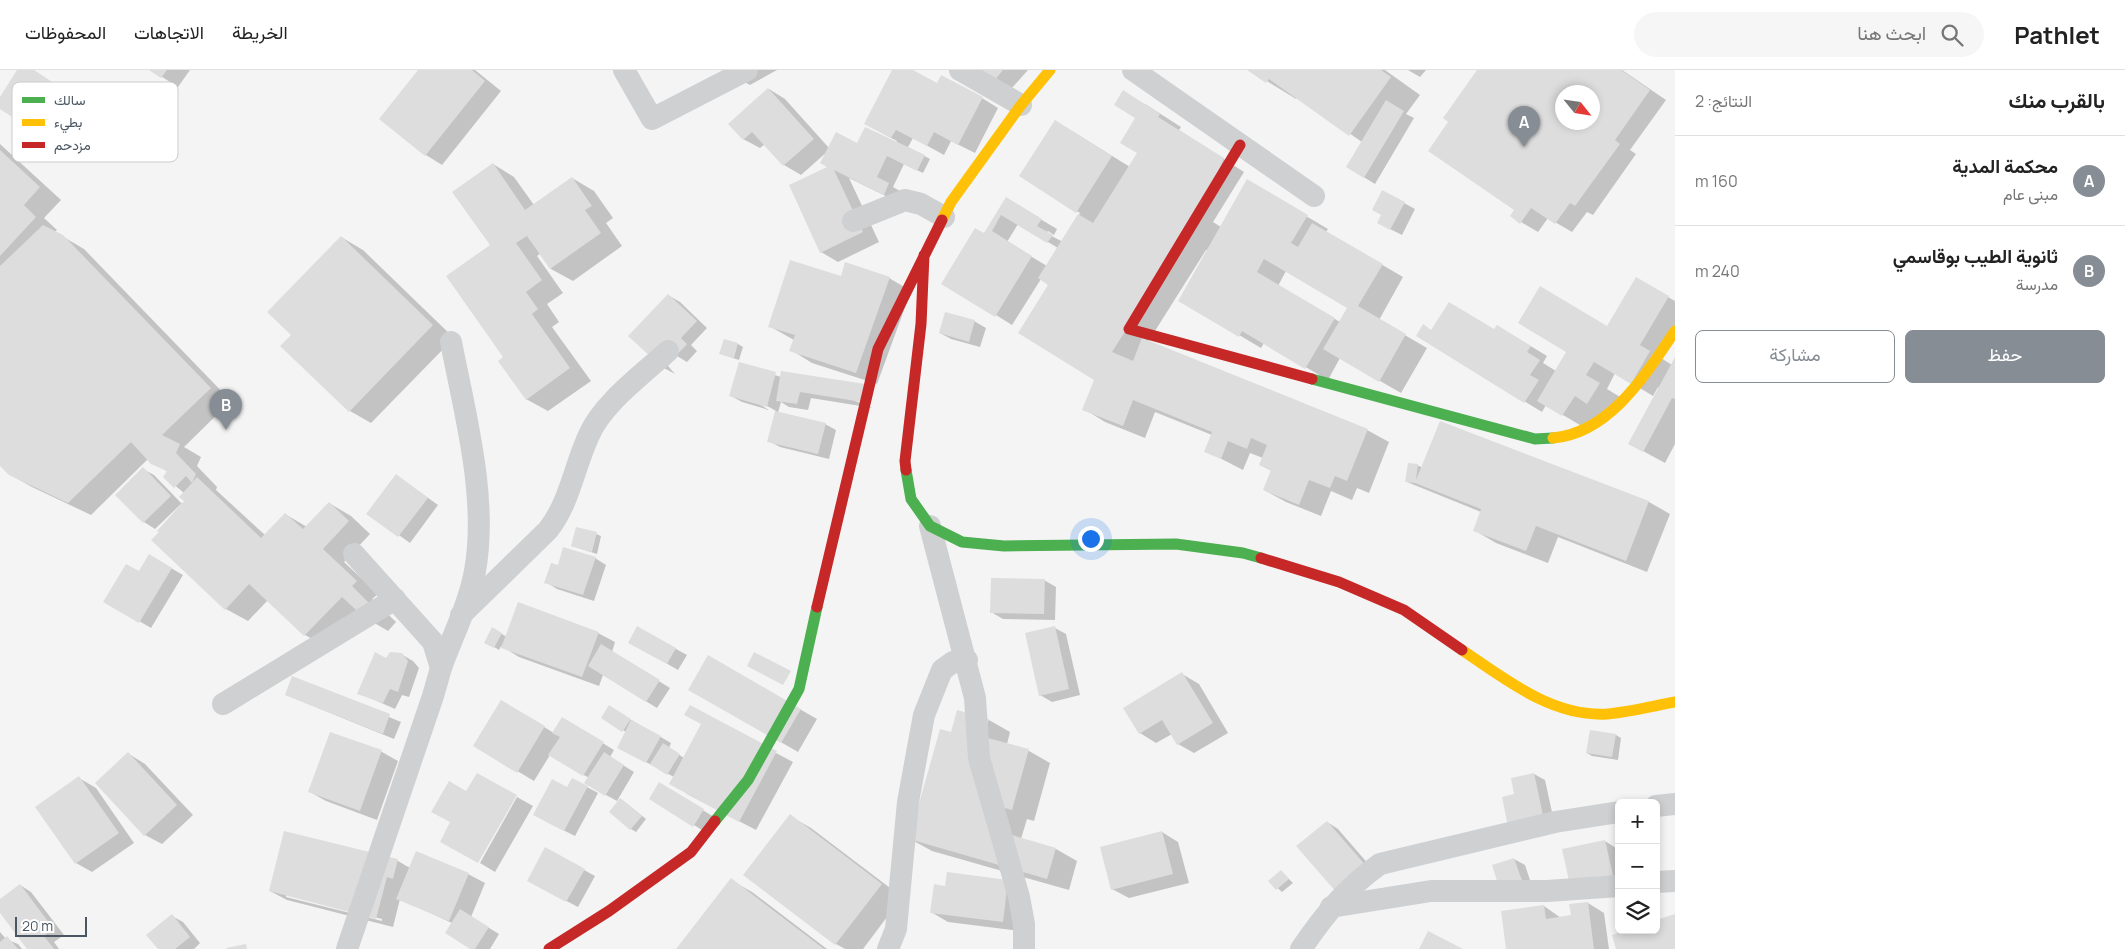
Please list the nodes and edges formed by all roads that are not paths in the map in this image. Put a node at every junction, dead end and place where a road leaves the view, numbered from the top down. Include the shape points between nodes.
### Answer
1 (624, 70) edge
2 (747, 70) edge
3 (960, 70) edge
4 (1050, 70) edge
5 (1133, 70) edge
6 (1022, 105) junction
7 (1240, 145) junction
8 (1314, 196) dead end
9 (944, 217) junction
10 (853, 221) dead end
11 (924, 255) junction
12 (1675, 331) edge
13 (451, 342) dead end
14 (668, 351) dead end
15 (930, 526) junction
16 (354, 554) dead end
17 (395, 599) junction
18 (461, 615) junction
19 (966, 660) junction
20 (441, 668) junction
21 (1675, 702) edge
22 (223, 704) dead end
23 (1675, 804) edge
24 (1660, 806) edge
25 (1615, 813) edge
26 (1675, 881) edge
27 (1660, 882) edge
28 (1615, 886) edge
29 (1331, 907) junction
30 (347, 949) edge
31 (548, 949) edge
32 (888, 949) edge
33 (1024, 949) edge
34 (1301, 949) edge

1 - 2 street via 652,119
3 - 6 street
4 - 6 street
5 - 7 street
6 - 9 street via 951,202
7 - 8 street
7 - 12 street via 1129,329 1535,439 1566,436 1596,422 1651,368
9 - 10 street via 921,204 904,200
9 - 11 street
11 - 15 street via 920,333 905,462 911,499
11 - 31 street via 878,349 798,689 748,780 692,852 609,911
13 - 18 street via 474,460 478,524 475,572
14 - 18 street via 601,414 589,434 560,515
15 - 19 street
15 - 21 street via 962,542 1004,546 1176,544 1243,553 1340,582 1404,610 1530,696 1573,710 1606,714
16 - 17 street
17 - 20 street via 432,642
17 - 22 street
18 - 20 street
19 - 32 street via 953,662 942,670 924,715 908,802 896,929
19 - 33 street via 975,698 979,758 1019,897
20 - 30 street
23 - 24 street
25 - 29 street via 1556,822 1380,864
26 - 27 street
28 - 29 street via 1547,891 1431,891
29 - 34 street

